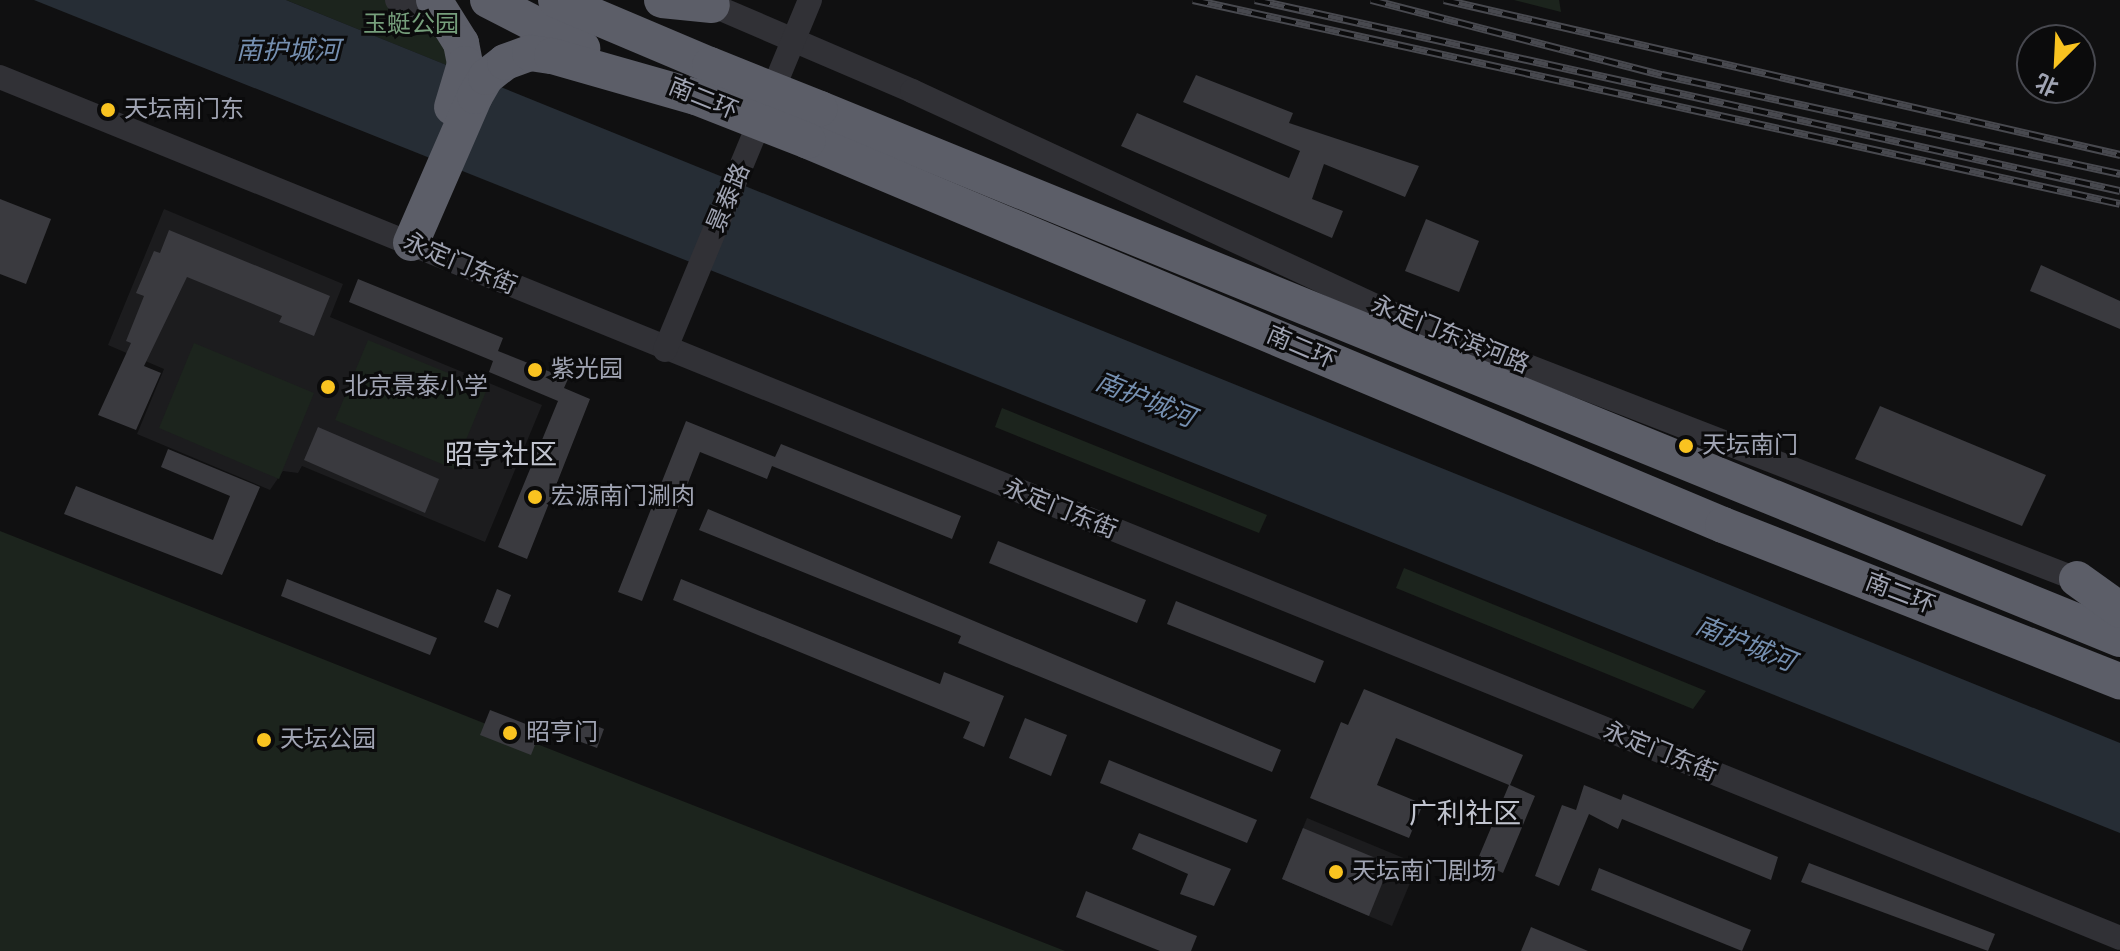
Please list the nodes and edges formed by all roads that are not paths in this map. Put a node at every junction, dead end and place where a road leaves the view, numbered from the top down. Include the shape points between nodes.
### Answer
1 (397, 0) edge
2 (488, 0) edge
3 (556, 0) edge
4 (662, 0) edge
5 (810, 0) edge
6 (706, 2) edge
7 (449, 22) edge
8 (794, 40) junction
9 (0, 77) edge
10 (703, 81) junction
11 (814, 125) junction
12 (424, 192) junction
13 (403, 240) junction
14 (665, 350) junction
15 (2077, 579) junction
16 (2120, 597) edge
17 (2120, 610) edge
18 (2120, 639) edge
19 (2120, 681) edge
20 (2120, 938) edge

1 - 7 street
2 - 10 highway, 南二环 via 541,31
3 - 10 highway, 南二环
4 - 6 highway
5 - 8 street, 景泰路
6 - 8 street, 永定门东滨河路
7 - 12 highway via 465,64
8 - 14 street, 景泰路
8 - 15 street, 永定门东滨河路 via 1391,313
9 - 13 street, 永定门东街
10 - 11 highway, 南二环, bridge
10 - 12 highway via 530,53 505,62 486,77
11 - 18 highway, 南二环
11 - 19 highway, 南二环 via 1708,519
12 - 13 highway
13 - 14 street, 永定门东街
14 - 20 street, 永定门东街
15 - 16 street, 永定门东滨河路
15 - 17 highway

